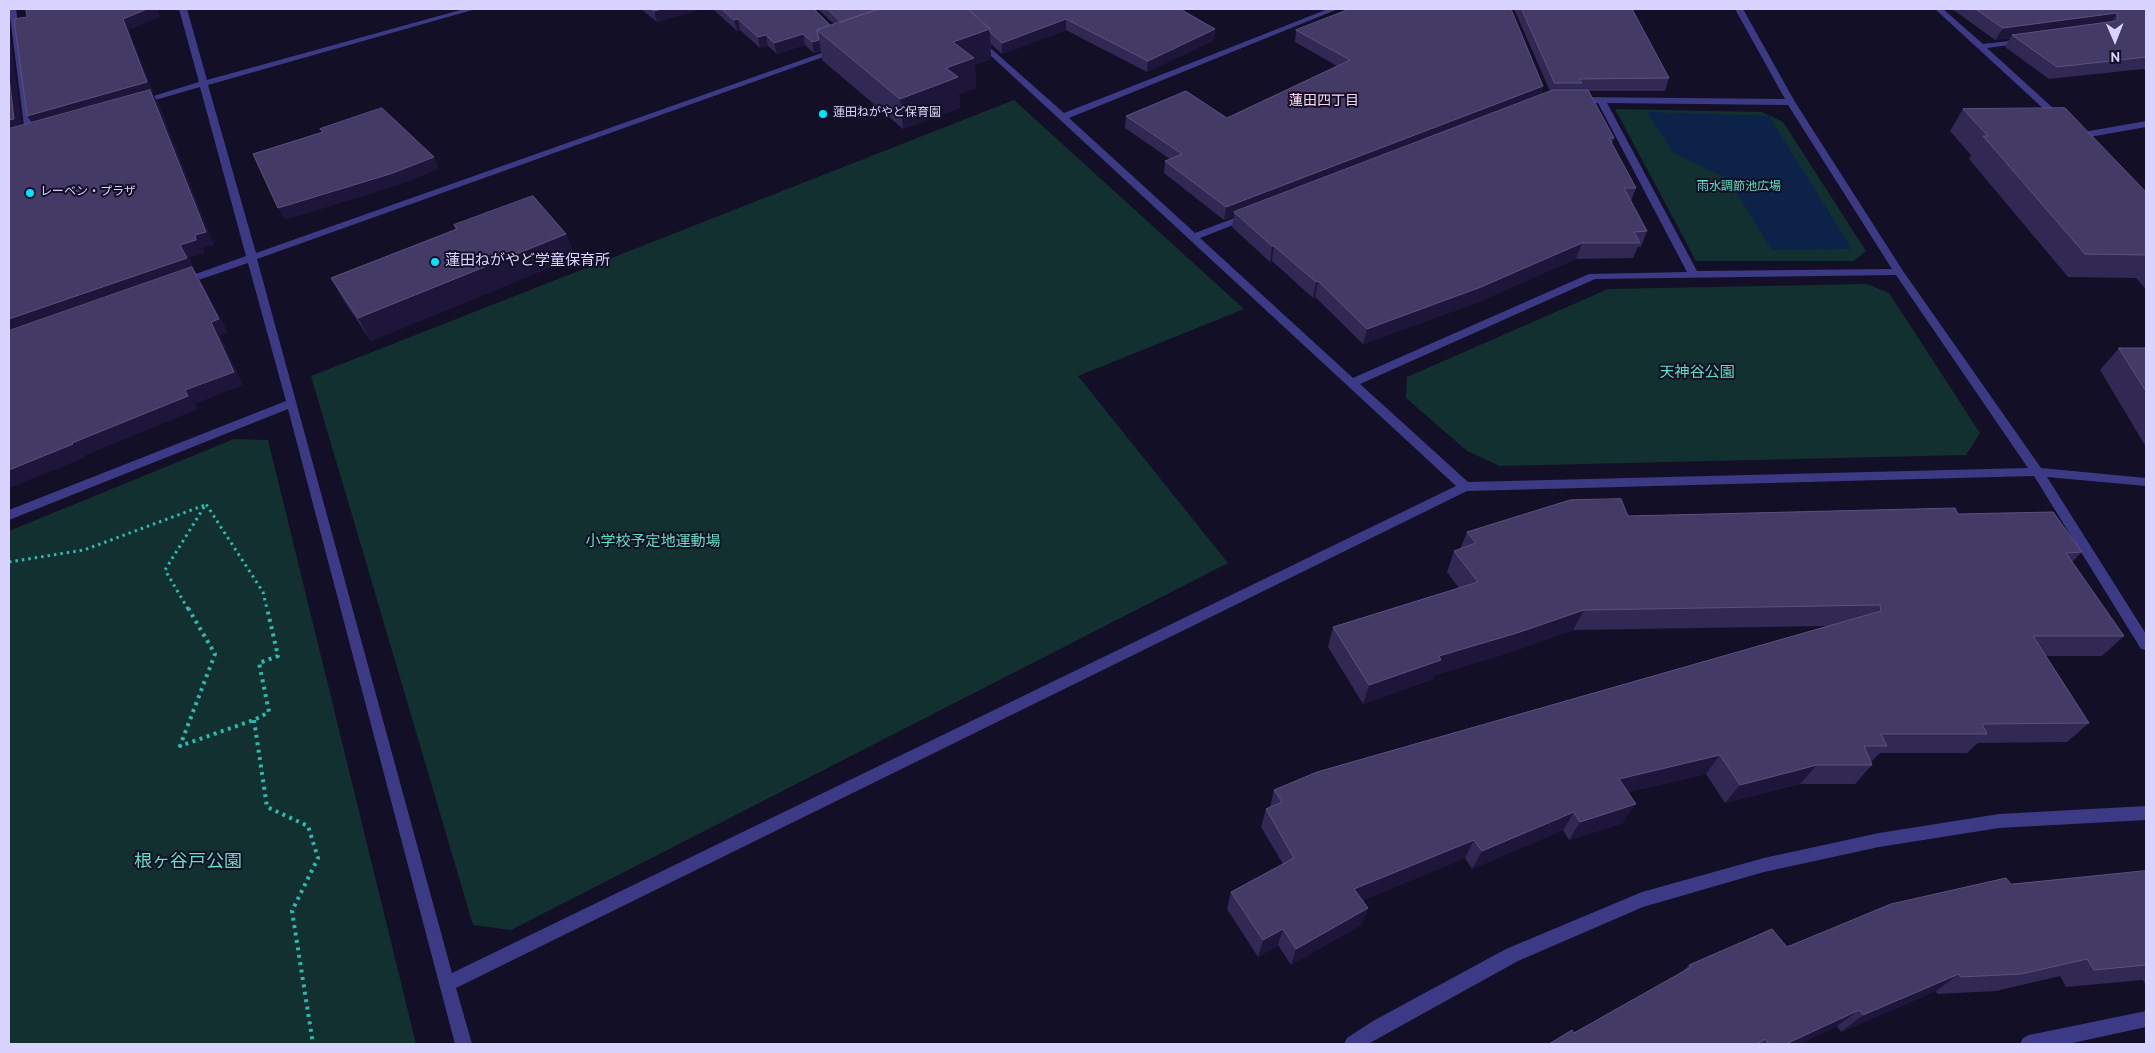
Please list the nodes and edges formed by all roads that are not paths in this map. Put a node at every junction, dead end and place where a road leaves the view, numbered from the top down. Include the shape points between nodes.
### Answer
1 (12, 9) edge
2 (183, 9) edge
3 (472, 9) edge
4 (1334, 9) edge
5 (1739, 9) edge
6 (1939, 9) edge
7 (969, 31) edge
8 (2038, 39) edge
9 (848, 46) edge
10 (1980, 47) junction
11 (204, 83) junction
12 (1565, 100) edge
13 (1601, 100) junction
14 (1792, 102) junction
15 (131, 105) edge
16 (1062, 116) junction
17 (2146, 124) edge
18 (39, 131) edge
19 (1259, 212) edge
20 (1194, 237) junction
21 (251, 258) junction
22 (1899, 272) junction
23 (1694, 275) junction
24 (176, 284) edge
25 (1352, 384) junction
26 (292, 403) junction
27 (2037, 472) junction
28 (2146, 482) edge
29 (1465, 487) junction
30 (9, 515) edge
31 (2146, 645) edge
32 (2146, 813) edge
33 (447, 984) junction
34 (2146, 1019) edge
35 (463, 1044) edge
36 (1353, 1044) edge
37 (2029, 1044) edge

1 - 18 street via 26,135
2 - 11 street
3 - 11 street
4 - 16 street
5 - 14 street
6 - 10 street
7 - 16 street
8 - 10 street
9 - 21 street
10 - 17 street via 2081,138
11 - 15 street
11 - 21 street
12 - 13 street
13 - 14 street
13 - 23 street
14 - 22 street
16 - 20 street
19 - 20 street
20 - 25 street
21 - 24 street
21 - 26 street
22 - 23 street
22 - 27 street
23 - 25 street via 1593,276
25 - 29 street
26 - 30 street
26 - 33 street
27 - 28 street
27 - 29 street
27 - 31 street
29 - 33 street
32 - 36 street via 1999,821 1879,840 1764,865 1642,900 1512,955
33 - 35 street
34 - 37 street

